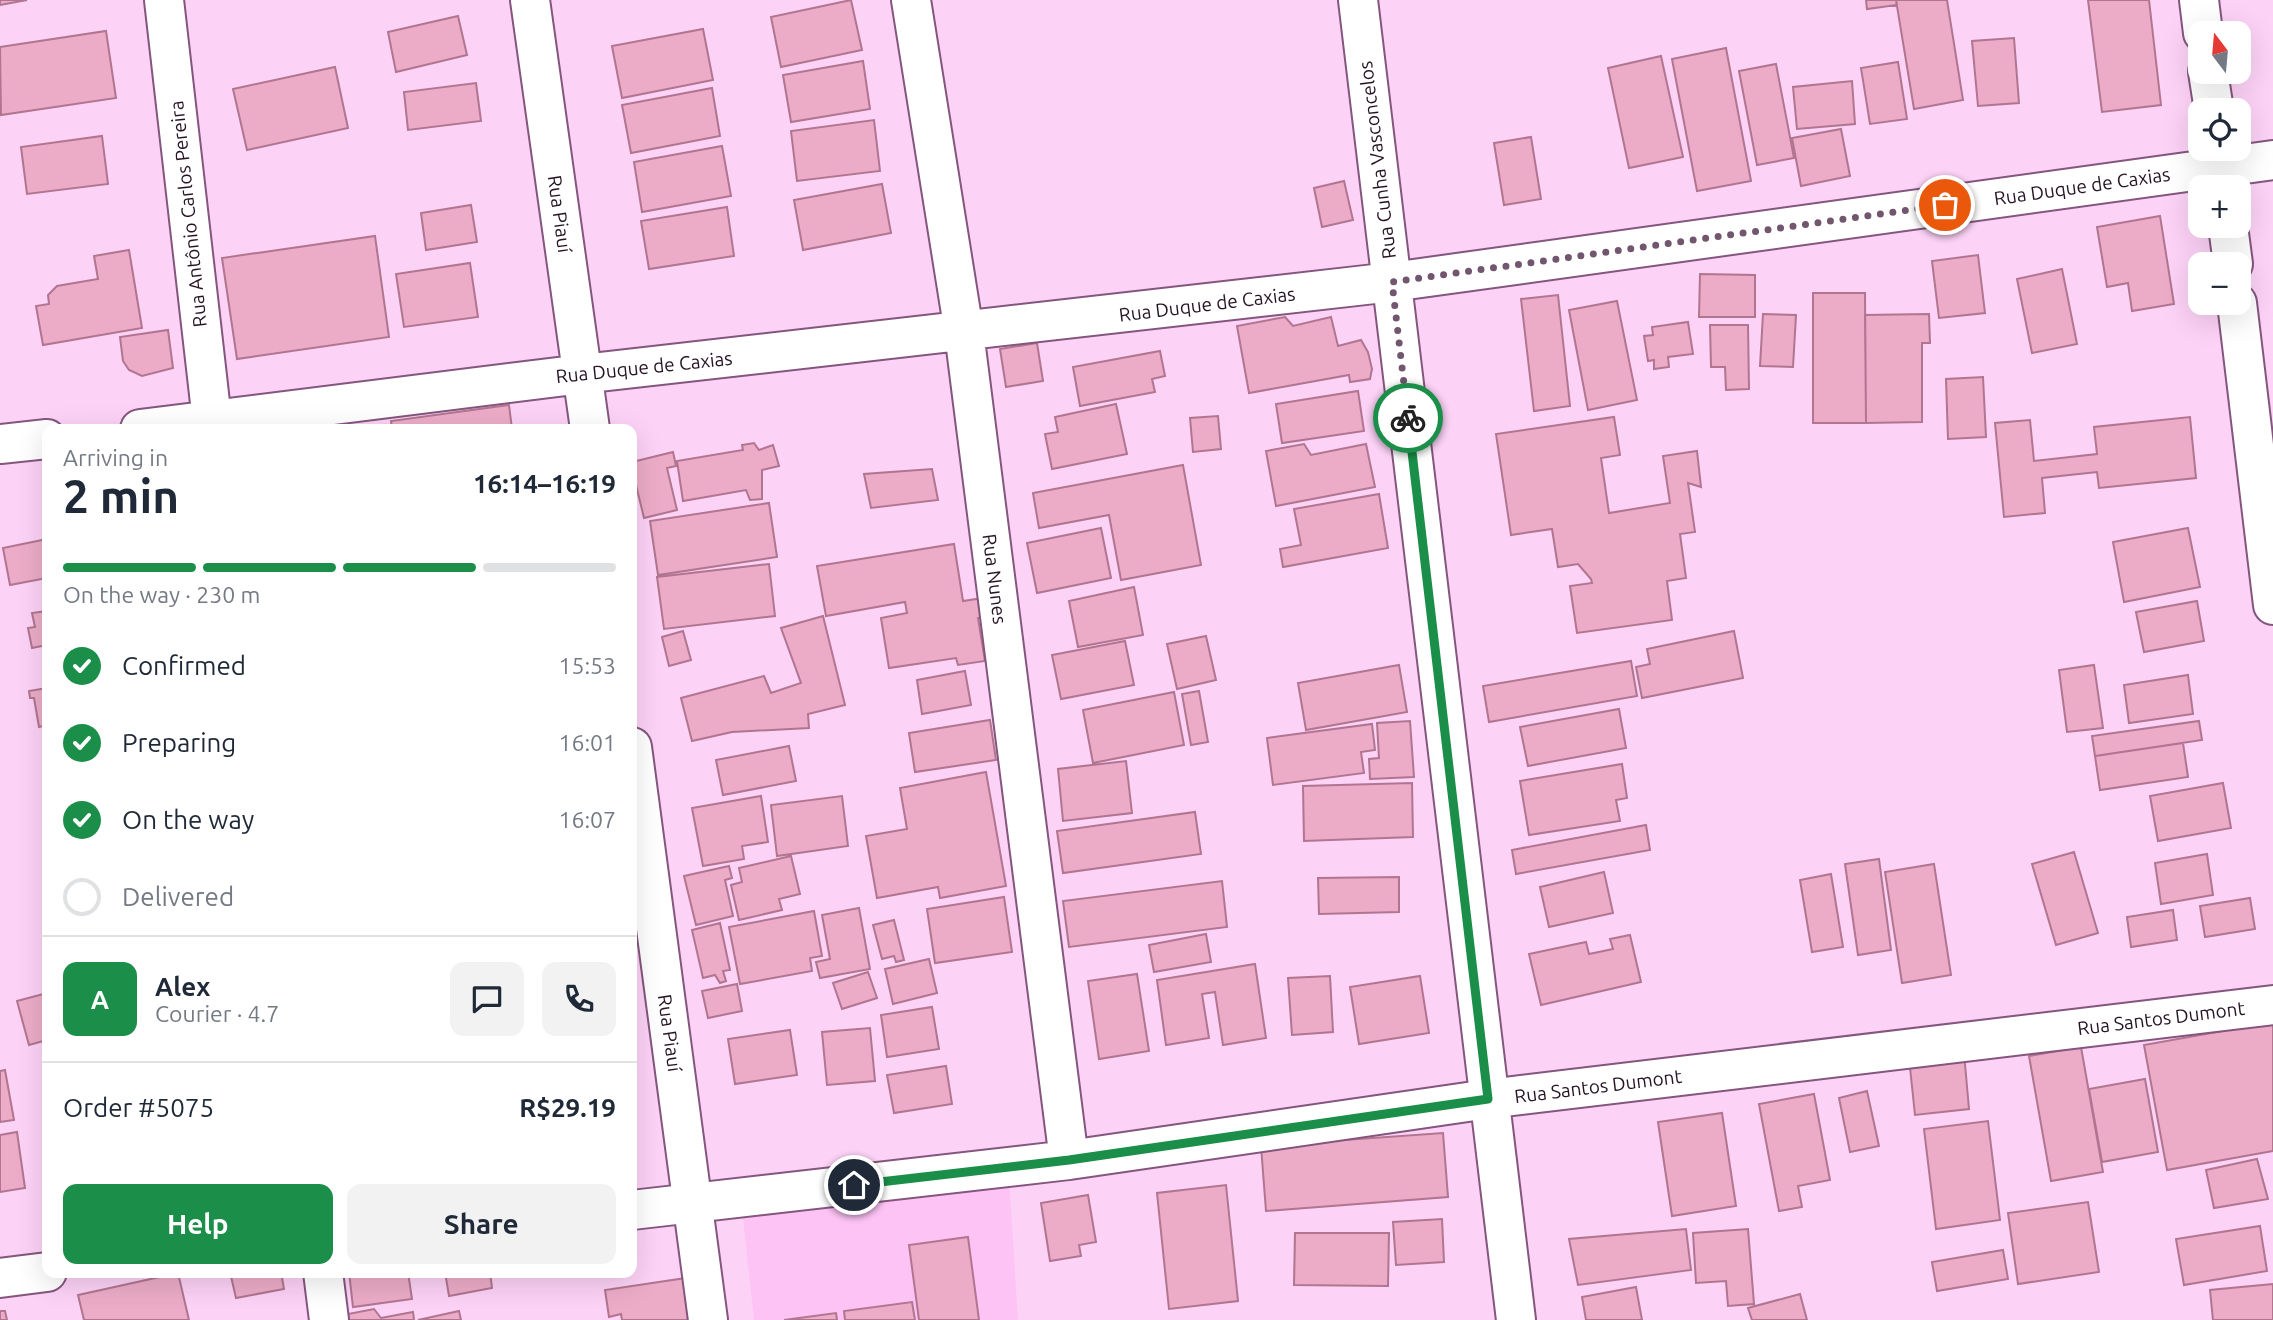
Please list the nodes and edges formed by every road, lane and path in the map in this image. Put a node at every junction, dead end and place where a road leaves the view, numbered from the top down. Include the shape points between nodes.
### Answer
1 (164, 0) edge
2 (530, 0) edge
3 (911, 0) edge
4 (1358, 0) edge
5 (2199, 0) edge
6 (2202, 21) edge
7 (2273, 160) edge
8 (2221, 168) edge
9 (1392, 282) junction
10 (2238, 315) edge
11 (964, 331) junction
12 (582, 374) junction
13 (212, 424) edge
14 (219, 424) edge
15 (589, 424) edge
16 (42, 440) edge
17 (0, 444) edge
18 (2273, 605) edge
19 (637, 785) edge
20 (2273, 1005) edge
21 (1488, 1099) junction
22 (1069, 1160) junction
23 (692, 1205) junction
24 (637, 1210) edge
25 (42, 1273) edge
26 (0, 1278) edge
27 (324, 1278) edge
28 (329, 1320) edge
29 (708, 1320) edge
30 (1516, 1320) edge

1 - 13 street, Rua Antônio Carlos Pereira
2 - 12 street, Rua Piauí
3 - 11 street, Rua Nunes
4 - 9 street, Rua Cunha Vasconcelos
5 - 6 street
7 - 8 street, Rua Duque de Caxias
8 - 9 street, Rua Duque de Caxias
9 - 11 street, Rua Duque de Caxias
9 - 21 street, Rua Cunha Vasconcelos
10 - 18 street
11 - 12 street, Rua Duque de Caxias
11 - 22 street, Rua Nunes
12 - 14 street, Rua Duque de Caxias
12 - 15 street, Rua Piauí
16 - 17 street
19 - 23 street, Rua Piauí
20 - 21 street, Rua Santos Dumont
21 - 22 street, Rua Santos Dumont
21 - 30 street, Rua Cunha Vasconcelos
22 - 23 street, Rua Santos Dumont
23 - 24 street, Rua Santos Dumont
23 - 29 street, Rua Piauí
25 - 26 street
27 - 28 street

